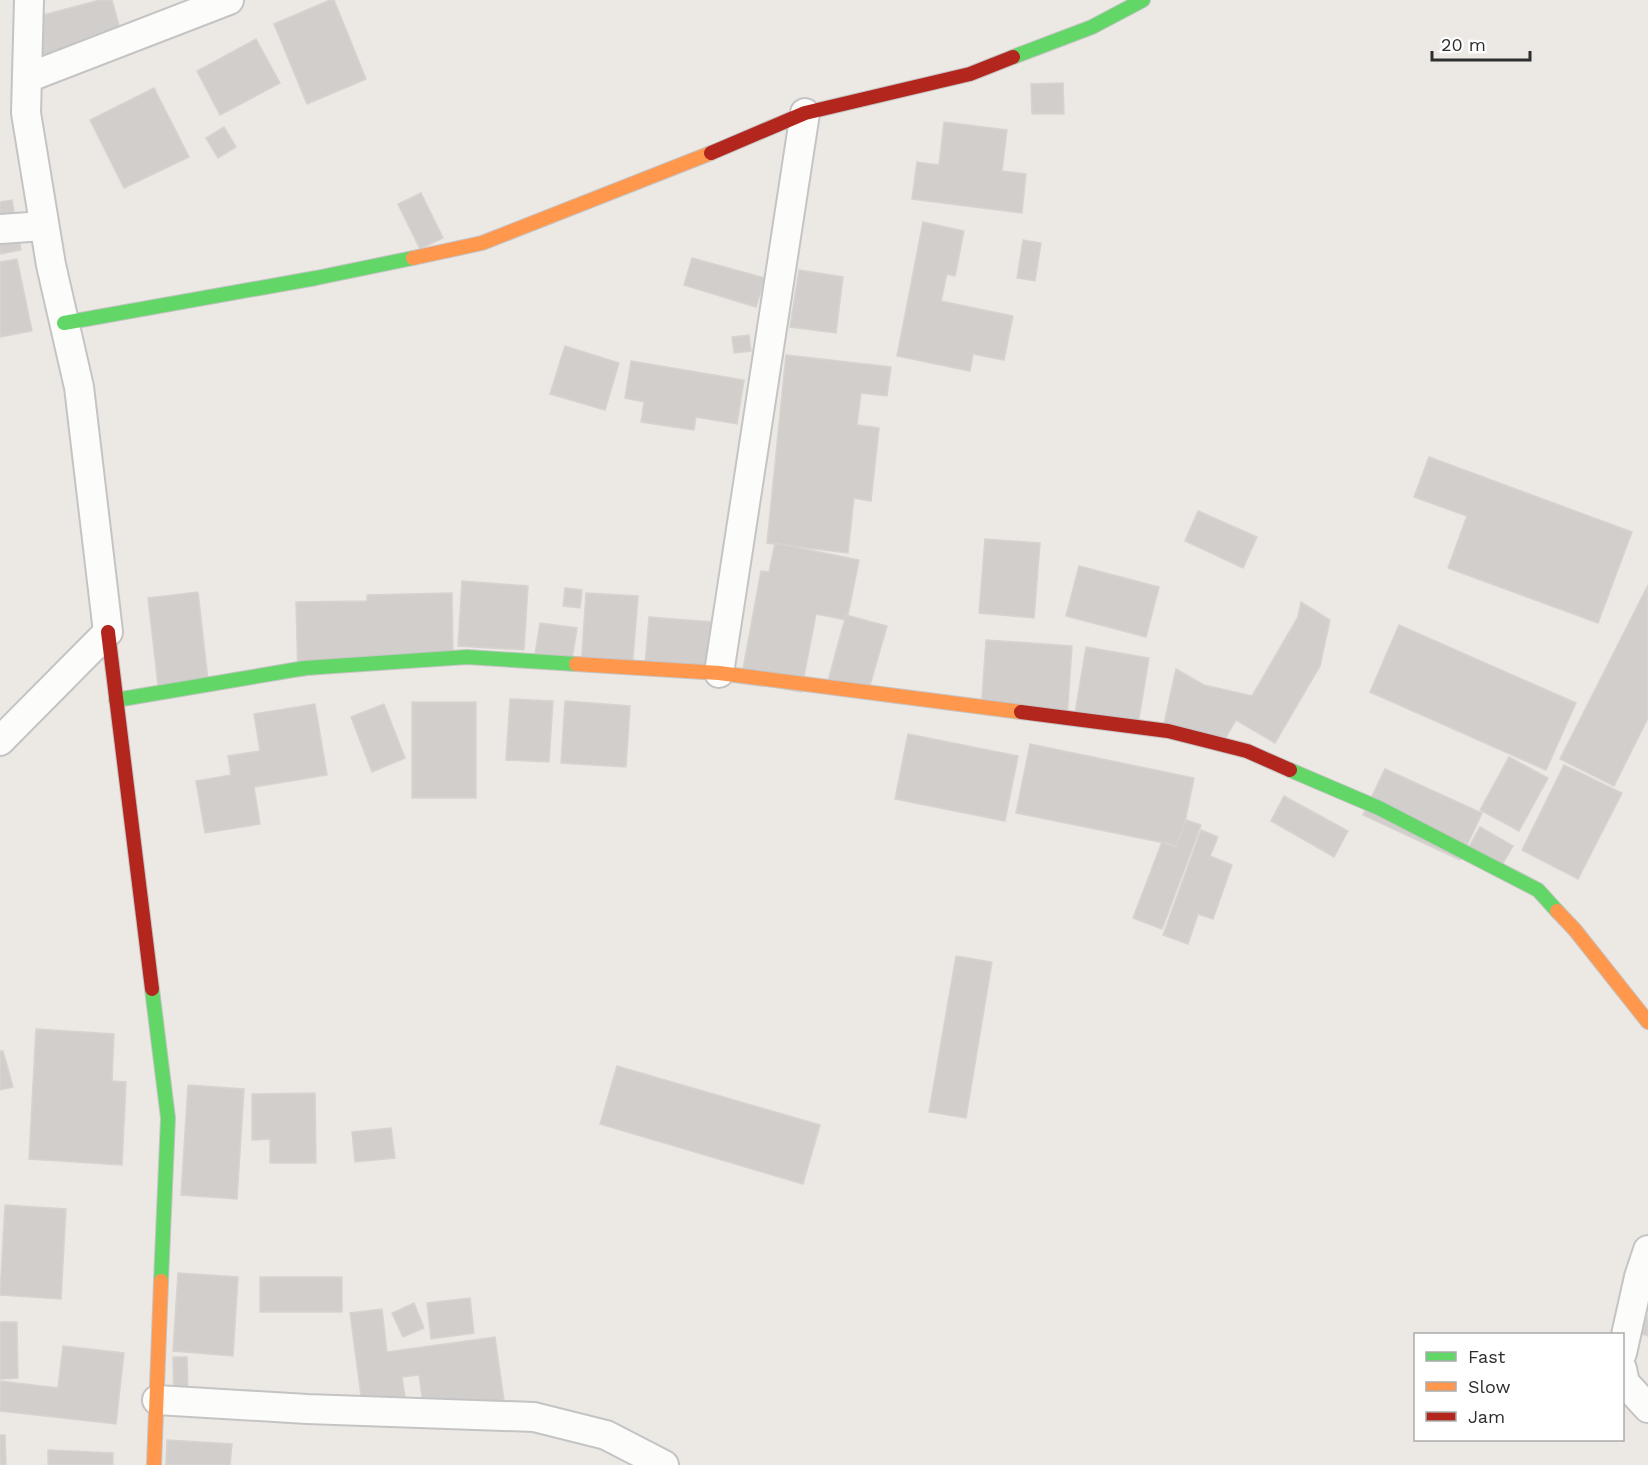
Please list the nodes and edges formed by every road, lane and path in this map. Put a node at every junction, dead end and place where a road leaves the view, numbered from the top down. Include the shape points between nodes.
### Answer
1 (29, 0) edge
2 (229, 0) edge
3 (1143, 0) edge
4 (27, 78) junction
5 (805, 113) junction
6 (44, 226) junction
7 (0, 229) edge
8 (64, 323) junction
9 (108, 632) junction
10 (719, 673) junction
11 (116, 700) junction
12 (0, 741) edge
13 (1648, 1022) edge
14 (1648, 1250) edge
15 (1624, 1348) edge
16 (1624, 1376) edge
17 (157, 1400) junction
18 (1648, 1408) edge
19 (154, 1465) edge
20 (664, 1465) edge

1 - 4 street
2 - 4 street
3 - 5 street via 1092,27 970,74
4 - 6 street via 26,113
5 - 8 street via 482,243 316,278
5 - 10 street
6 - 7 street
6 - 8 street
8 - 9 street via 79,387
9 - 11 street
9 - 12 street
10 - 11 street via 467,657 305,668
10 - 13 street via 1168,730 1247,750 1380,808 1538,890
11 - 17 street via 168,1118
14 - 15 street
16 - 18 street via 1625,1383
17 - 19 street
17 - 20 street via 534,1417 606,1435

